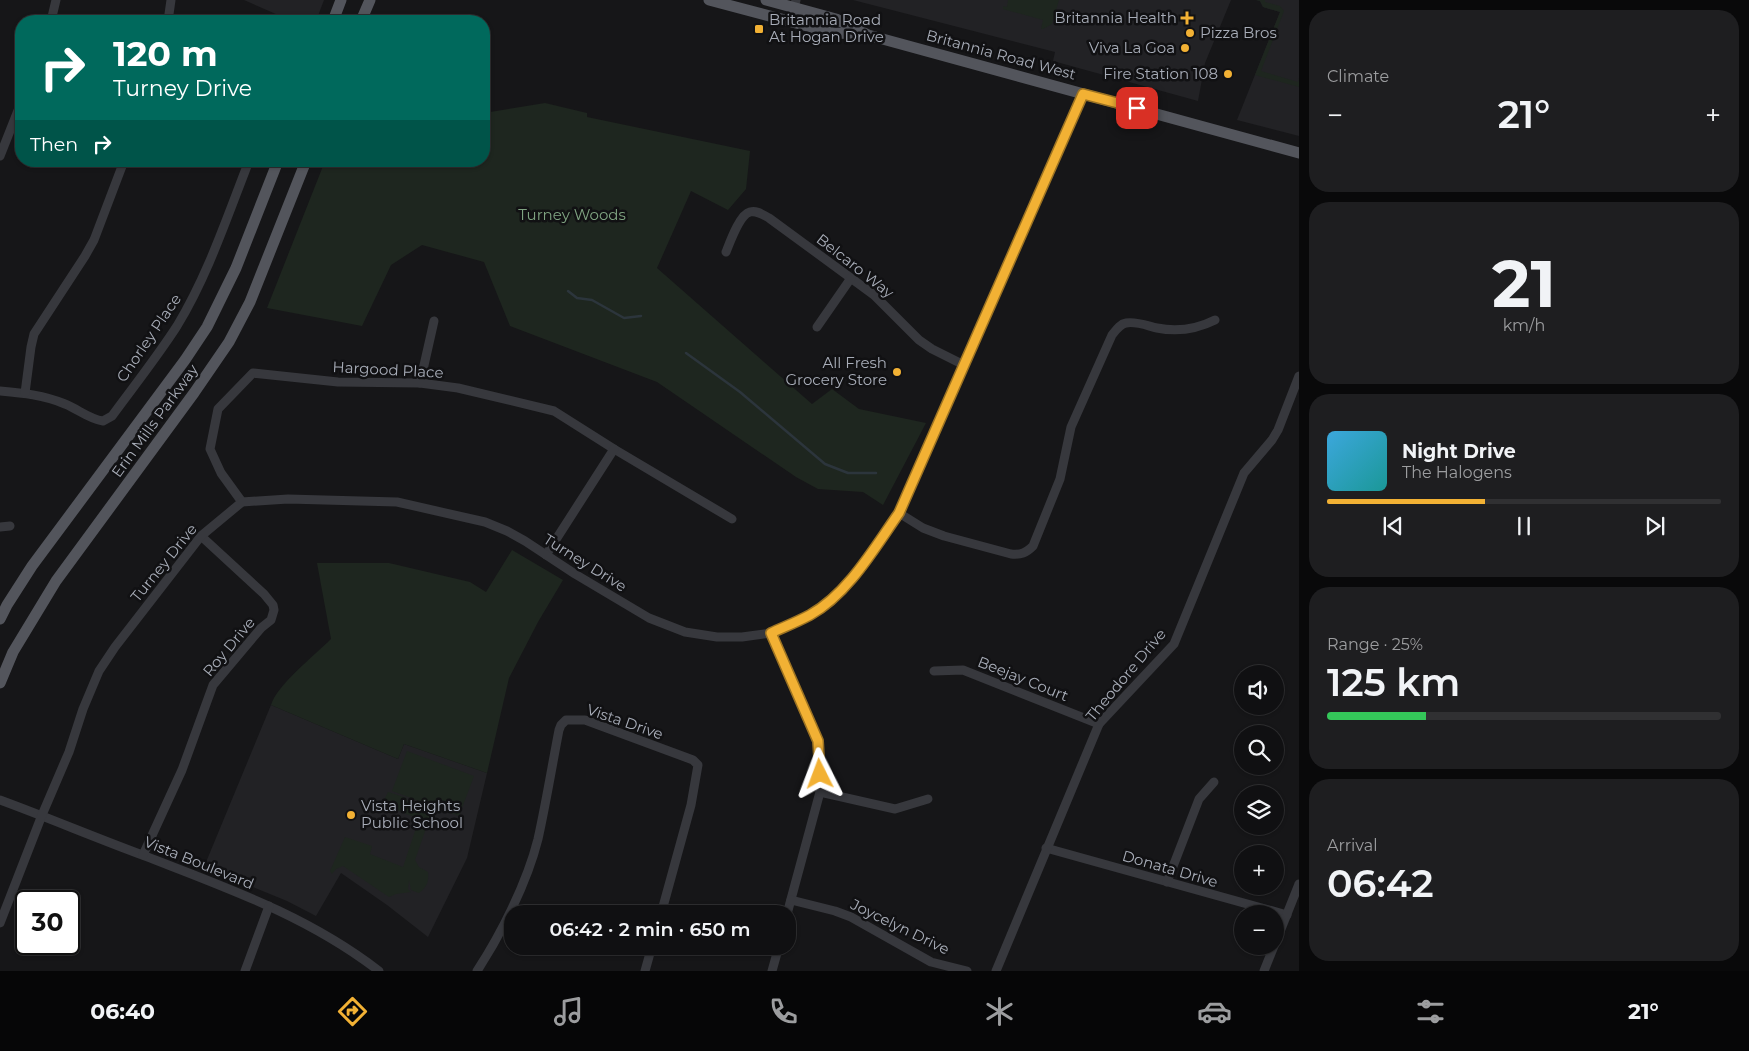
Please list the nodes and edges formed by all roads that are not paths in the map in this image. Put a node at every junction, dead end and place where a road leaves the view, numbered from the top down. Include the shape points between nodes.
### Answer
1 (56, 0) edge
2 (171, 0) edge
3 (342, 0) edge
4 (370, 0) edge
5 (709, 0) edge
6 (766, 0) edge
7 (795, 4) edge
8 (52, 15) edge
9 (169, 15) edge
10 (336, 15) edge
11 (364, 15) edge
12 (791, 22) junction
13 (868, 35) junction
14 (1083, 94) junction
15 (15, 118) edge
16 (1299, 153) edge
17 (0, 156) edge
18 (122, 167) edge
19 (247, 167) edge
20 (276, 167) edge
21 (304, 167) edge
22 (726, 252) dead end
23 (850, 278) junction
24 (1215, 320) dead end
25 (434, 321) dead end
26 (817, 327) dead end
27 (964, 365) junction
28 (1299, 376) edge
29 (420, 383) junction
30 (0, 391) edge
31 (25, 393) junction
32 (614, 449) junction
33 (242, 502) junction
34 (899, 513) junction
35 (732, 519) dead end
36 (10, 526) dead end
37 (0, 527) edge
38 (200, 536) junction
39 (546, 555) junction
40 (0, 619) edge
41 (771, 633) junction
42 (934, 671) dead end
43 (0, 682) edge
44 (1099, 724) junction
45 (1214, 782) dead end
46 (820, 792) junction
47 (928, 799) dead end
48 (0, 800) edge
49 (42, 815) junction
50 (1046, 848) junction
51 (142, 855) junction
52 (1167, 882) junction
53 (1299, 884) edge
54 (791, 900) junction
55 (513, 905) edge
56 (663, 905) edge
57 (790, 905) edge
58 (269, 906) junction
59 (1287, 916) junction
60 (0, 923) edge
61 (1284, 923) edge
62 (504, 925) edge
63 (649, 955) edge
64 (776, 955) edge
65 (1271, 955) edge
66 (245, 971) edge
67 (379, 971) edge
68 (477, 971) edge
69 (645, 971) edge
70 (772, 971) edge
71 (967, 971) edge
72 (996, 971) edge
73 (1264, 971) edge

1 - 8 street
2 - 9 street
3 - 10 main road
4 - 11 main road
5 - 12 main road, Britannia Road West
6 - 7 main road, Britannia Road West
7 - 12 street
7 - 13 main road, Britannia Road West
12 - 13 main road, Britannia Road West via 834,33
13 - 14 main road, Britannia Road West
14 - 16 main road, Britannia Road West
14 - 27 street, Turney Drive
15 - 17 street
18 - 31 street via 94,240 34,334
19 - 31 street, Chorley Place via 190,302 158,354 112,416 103,421 93,420 68,405
20 - 40 main road, Erin Mills Parkway via 236,268 207,327 32,566
21 - 43 main road, Erin Mills Parkway via 250,302 229,342 56,581 13,652
22 - 23 street, Belcaro Way via 745,214 758,212
23 - 26 street
23 - 27 street, Belcaro Way via 874,295 919,340
24 - 34 street via 1187,330 1133,322 1117,328 1071,427 1060,479 1033,546 1027,552 1011,554 944,536
25 - 29 street
27 - 34 street, Turney Drive
28 - 44 street, Theodore Drive via 1278,430 1244,473 1174,644
29 - 32 street, Hargood Place via 458,388 554,411
29 - 33 street, Hargood Place via 338,382 253,373 218,409 210,450 221,473
30 - 31 street, Chorley Place
32 - 35 street, Hargood Place
32 - 39 street
33 - 38 street, Turney Drive
33 - 39 street, Turney Drive via 288,499 397,502 485,522 507,531
34 - 41 street, Turney Drive via 841,591 812,614
36 - 37 street
38 - 49 street, Turney Drive via 99,671
38 - 51 street, Roy Drive via 264,594 274,610 271,620 260,628 213,685 182,770
39 - 41 street, Turney Drive via 649,618 685,632 717,637
41 - 46 street via 818,741
42 - 44 street, Beejay Court via 964,670
44 - 50 street, Theodore Drive
45 - 52 street via 1199,799
46 - 47 street via 895,810
46 - 54 street
48 - 49 street, Vista Boulevard
49 - 51 street, Vista Boulevard
49 - 60 street, Turney Drive
50 - 52 street, Donata Drive
50 - 72 street, Theodore Drive
51 - 58 street, Vista Boulevard
52 - 59 street, Donata Drive
53 - 59 street
54 - 57 street
54 - 71 street, Joycelyn Drive via 843,914 931,962
55 - 56 street, Vista Drive via 538,841 559,730 566,720 585,720 693,760 698,765 691,805
58 - 66 street
58 - 67 street, Vista Boulevard via 338,941
59 - 61 street
62 - 68 street, Vista Drive
63 - 69 street
64 - 70 street
65 - 73 street

